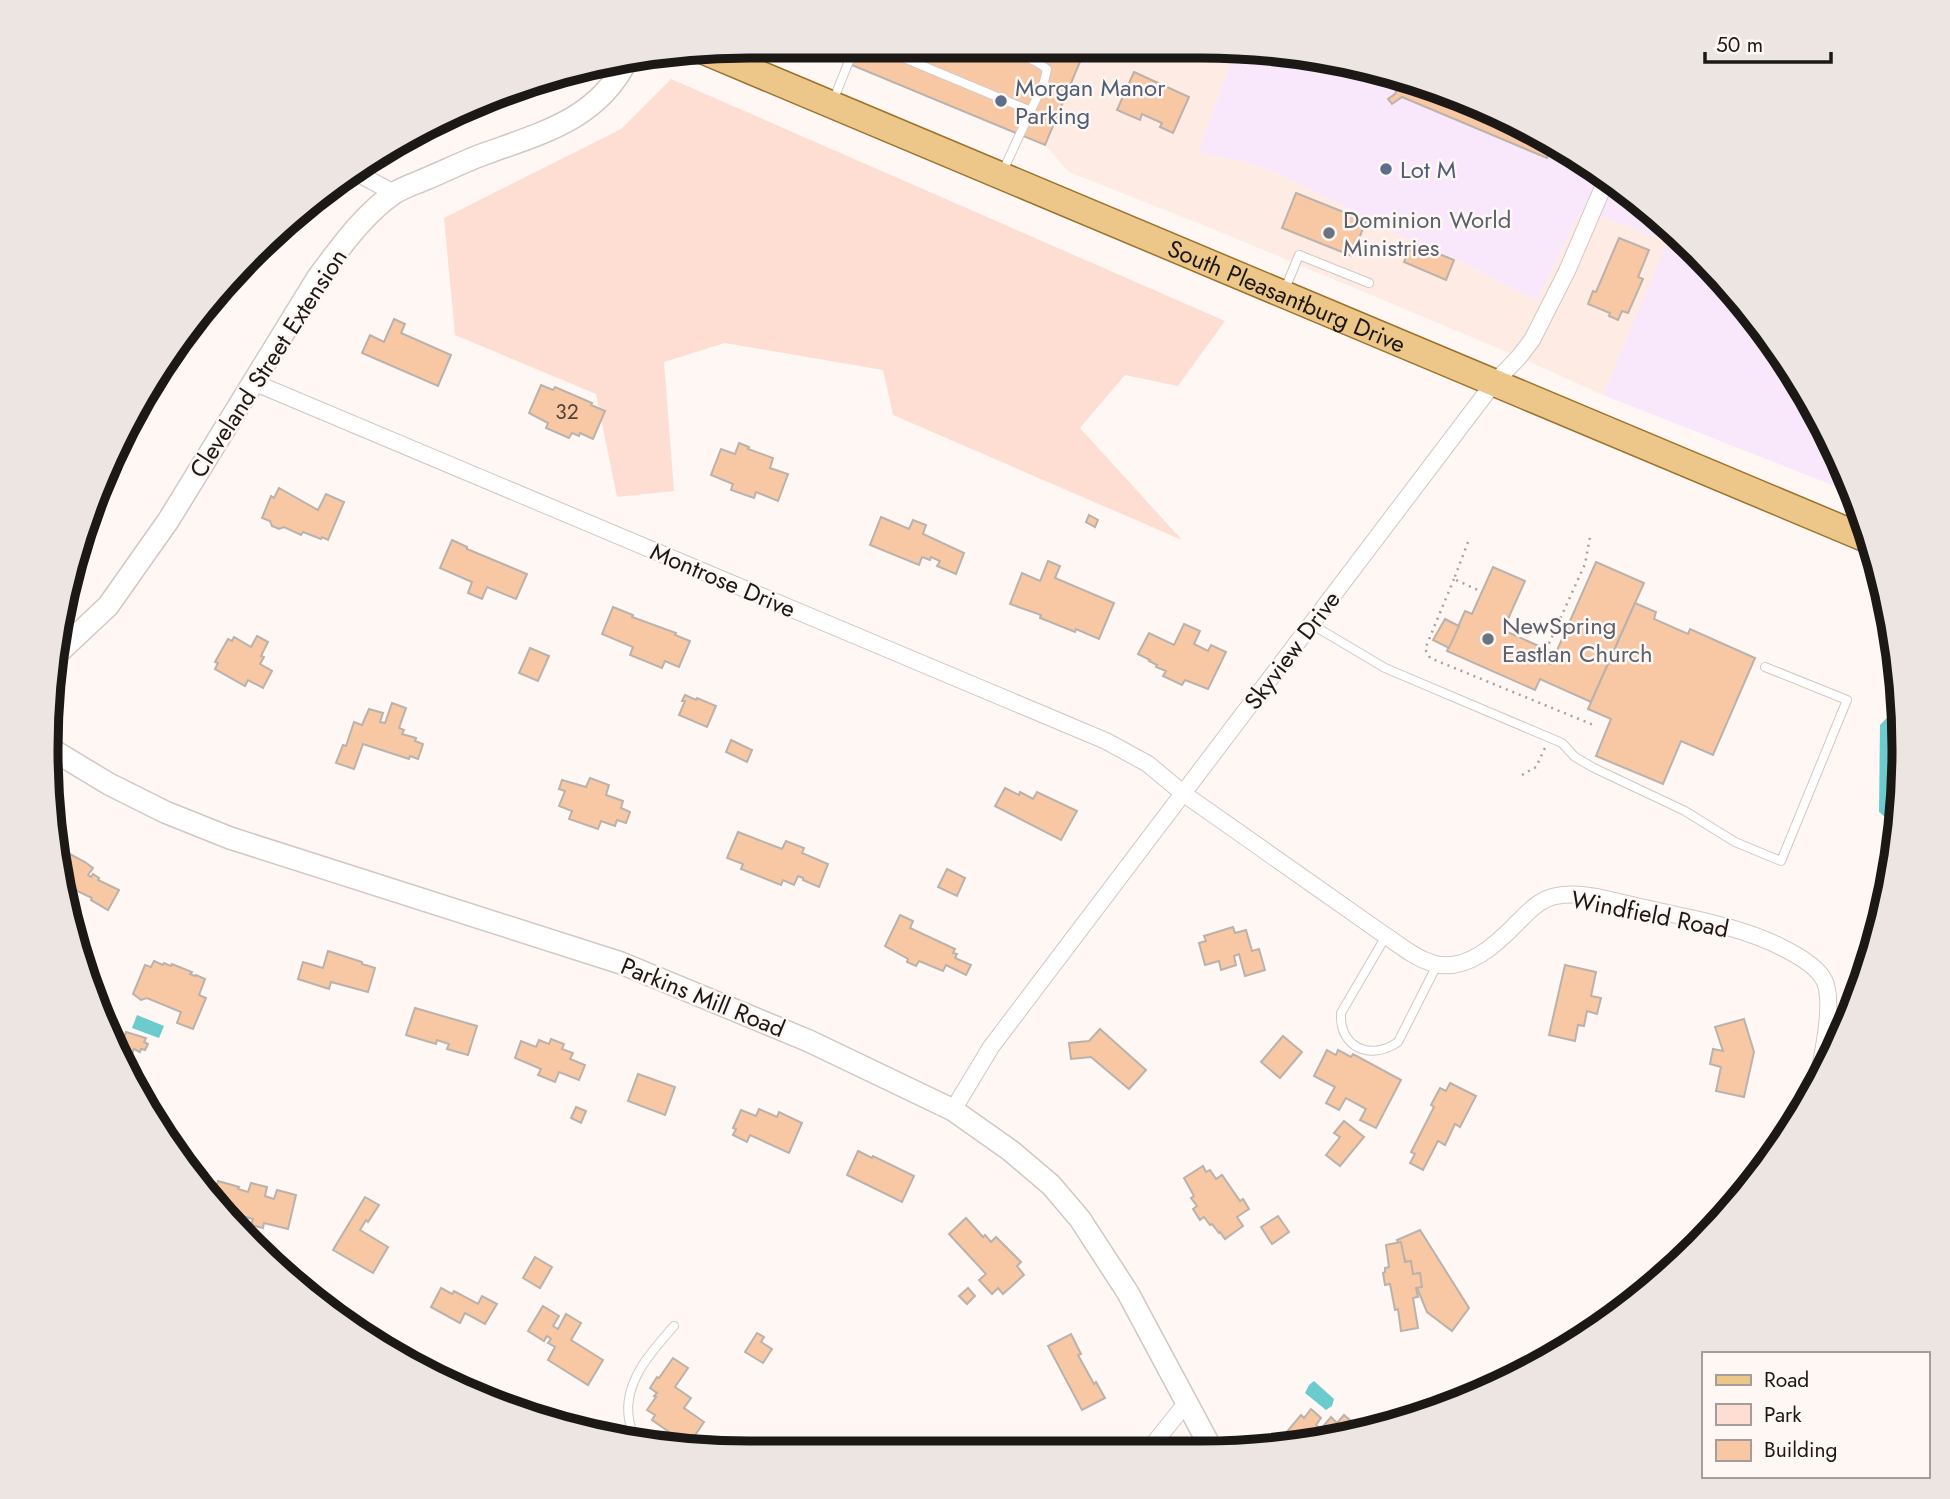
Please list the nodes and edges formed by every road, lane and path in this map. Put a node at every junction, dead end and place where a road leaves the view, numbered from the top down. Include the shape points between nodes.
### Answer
1 (850, 58) edge
2 (903, 58) edge
3 (1028, 58) edge
4 (722, 59) edge
5 (620, 70) edge
6 (831, 104) junction
7 (1031, 111) junction
8 (1001, 175) junction
9 (362, 176) edge
10 (1603, 187) edge
11 (394, 193) junction
12 (1369, 283) dead end
13 (1283, 294) junction
14 (253, 382) junction
15 (1493, 384) junction
16 (1859, 536) edge
17 (1590, 537) dead end
18 (1468, 542) dead end
19 (1454, 579) junction
20 (1482, 592) dead end
21 (1311, 624) junction
22 (66, 645) edge
23 (1546, 650) dead end
24 (1765, 667) dead end
25 (1596, 726) dead end
26 (1546, 745) dead end
27 (58, 753) edge
28 (1522, 775) dead end
29 (1184, 794) junction
30 (1387, 936) junction
31 (1437, 965) junction
32 (1822, 1052) edge
33 (953, 1111) junction
34 (674, 1326) dead end
35 (1188, 1402) junction
36 (632, 1431) edge
37 (1157, 1441) edge
38 (1209, 1441) edge

1 - 6 lane
2 - 7 lane
3 - 7 lane via 1047,69
4 - 6 main road, South Pleasantburg Drive
5 - 11 street, Cleveland Street Extension via 605,93 555,129 484,153
6 - 8 main road, South Pleasantburg Drive
7 - 8 lane
8 - 13 main road, South Pleasantburg Drive
9 - 11 street
10 - 15 street, Skyview Drive via 1532,340
11 - 14 street, Cleveland Street Extension via 346,240 318,277
12 - 13 lane via 1299,255
13 - 15 main road, South Pleasantburg Drive
14 - 22 street, Cleveland Street Extension via 168,521 108,606
14 - 29 street, Montrose Drive via 1106,741 1148,765
15 - 16 main road, South Pleasantburg Drive
15 - 21 street, Skyview Drive
17 - 23 path via 1585,564
18 - 19 path
19 - 20 path
19 - 25 path via 1425,649 1430,658
21 - 24 lane via 1385,668 1562,743 1594,768 1781,861 1847,700
21 - 29 street, Skyview Drive
26 - 28 path via 1536,767
27 - 33 street, Parkins Mill Road via 108,784 229,838 621,963 809,1041
29 - 30 street
29 - 33 street, Skyview Drive via 991,1047
30 - 31 street
30 - 31 lane via 1341,1013 1340,1027 1359,1048 1388,1049 1398,1042
31 - 32 street, Windfield Road via 1449,966 1480,954 1541,901 1574,894 1605,899 1754,936 1799,957 1824,979 1828,992
33 - 35 street, Parkins Mill Road via 1051,1185 1080,1219 1128,1293
34 - 36 lane via 649,1354 630,1388
35 - 37 street
35 - 38 street, Parkins Mill Road

